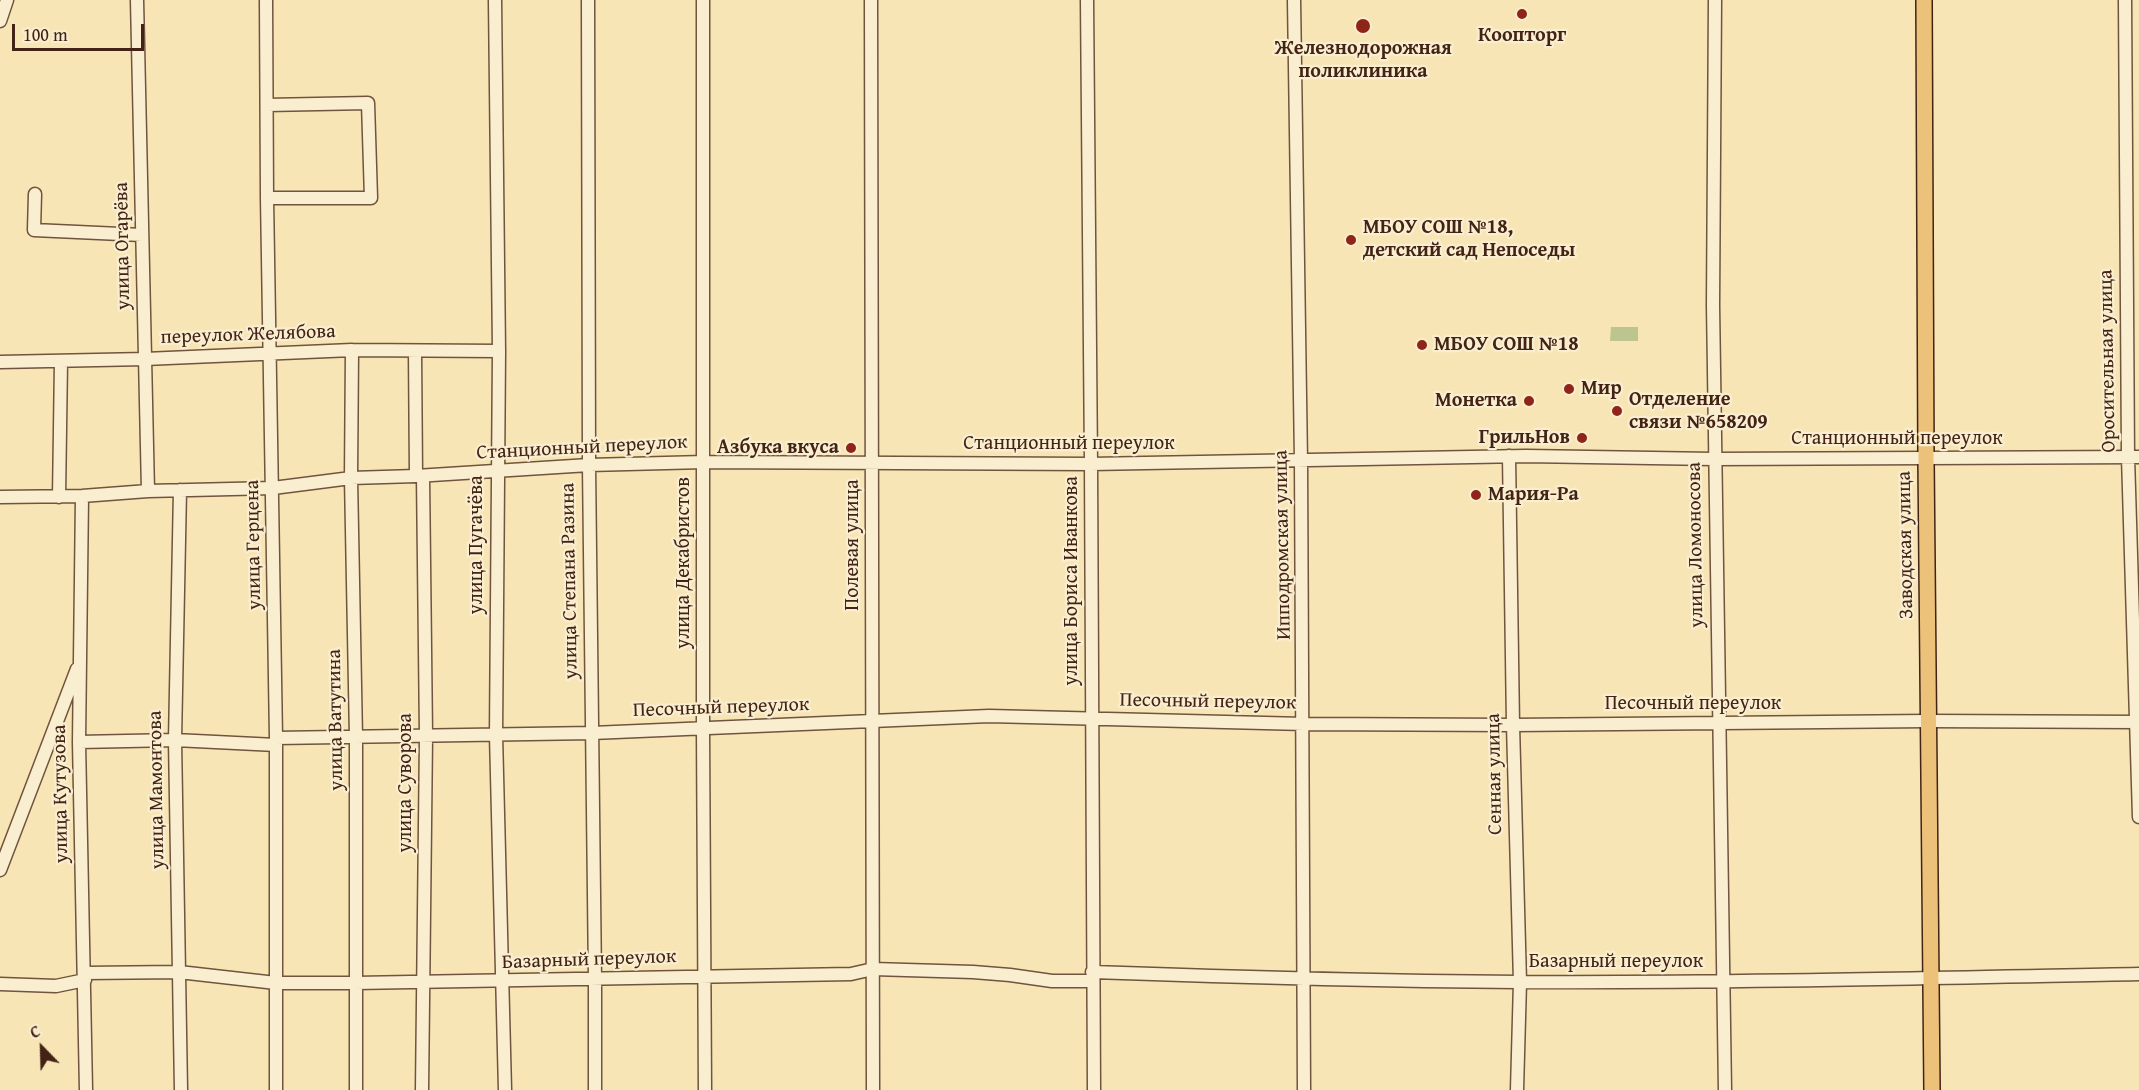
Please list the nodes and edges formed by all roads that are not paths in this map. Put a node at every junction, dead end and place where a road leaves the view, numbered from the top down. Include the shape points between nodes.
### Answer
1 (7, 0) edge
2 (137, 0) edge
3 (266, 0) edge
4 (495, 0) edge
5 (588, 0) edge
6 (703, 0) edge
7 (872, 0) edge
8 (1087, 0) edge
9 (1294, 0) edge
10 (1714, 0) edge
11 (1924, 0) edge
12 (2125, 0) edge
13 (0, 21) edge
14 (267, 105) junction
15 (35, 194) dead end
16 (267, 198) junction
17 (142, 235) junction
18 (352, 350) junction
19 (415, 351) junction
20 (499, 351) junction
21 (270, 352) junction
22 (145, 359) junction
23 (61, 361) junction
24 (0, 362) edge
25 (1509, 456) junction
26 (2134, 457) edge
27 (1714, 459) junction
28 (1926, 459) junction
29 (1301, 460) junction
30 (704, 462) junction
31 (873, 463) junction
32 (1091, 464) junction
33 (588, 465) junction
34 (497, 470) junction
35 (420, 476) junction
36 (351, 478) junction
37 (273, 488) junction
38 (180, 490) junction
39 (148, 491) junction
40 (82, 496) junction
41 (0, 497) edge
42 (59, 497) junction
43 (80, 662) junction
44 (1092, 720) junction
45 (2138, 720) edge
46 (1928, 721) junction
47 (873, 722) junction
48 (1304, 724) junction
49 (1718, 724) junction
50 (1513, 725) junction
51 (703, 729) junction
52 (592, 733) junction
53 (496, 735) junction
54 (426, 736) junction
55 (356, 738) junction
56 (175, 740) junction
57 (79, 742) junction
58 (276, 742) junction
59 (2139, 817) edge
60 (0, 870) edge
61 (873, 969) junction
62 (179, 972) junction
63 (2139, 974) edge
64 (85, 976) junction
65 (704, 976) junction
66 (1093, 977) junction
67 (1933, 978) junction
68 (595, 980) junction
69 (1304, 980) junction
70 (1722, 981) junction
71 (501, 982) junction
72 (1520, 982) junction
73 (276, 983) junction
74 (356, 983) junction
75 (423, 983) junction
76 (0, 984) edge
77 (86, 1090) edge
78 (181, 1090) edge
79 (276, 1090) edge
80 (356, 1090) edge
81 (422, 1090) edge
82 (505, 1090) edge
83 (595, 1090) edge
84 (705, 1090) edge
85 (873, 1090) edge
86 (1094, 1090) edge
87 (1304, 1090) edge
88 (1517, 1090) edge
89 (1725, 1090) edge
90 (1932, 1090) edge

1 - 13 street
2 - 17 street, улица Огарёва
3 - 14 street, улица Герцена
4 - 20 street, улица Пугачёва
5 - 33 street, улица Степана Разина
6 - 30 street, улица Декабристов
7 - 31 street, Полевая улица
8 - 32 street, улица Бориса Иванкова
9 - 29 street, Ипподромская улица
10 - 27 street, улица Ломоносова
11 - 28 main road, Заводская улица
12 - 26 street, Оросительная улица
14 - 16 street, улица Герцена
14 - 16 street via 368,103 371,198
15 - 17 street via 34,230
16 - 21 street, улица Герцена
17 - 22 street, улица Огарёва
18 - 19 street, переулок Желябова
18 - 21 street, переулок Желябова
18 - 36 street, улица Ватутина
19 - 20 street, переулок Желябова
19 - 35 street, улица Суворова
20 - 34 street, улица Пугачёва
21 - 22 street, переулок Желябова
21 - 37 street, улица Герцена
22 - 23 street, переулок Желябова
22 - 39 street, улица Огарёва
23 - 24 street, переулок Желябова
23 - 42 street
25 - 27 street, Станционный переулок
25 - 29 street, Станционный переулок
25 - 50 street, Сенная улица
26 - 28 street, Станционный переулок
26 - 45 street, Оросительная улица
27 - 28 street, Станционный переулок
27 - 49 street, улица Ломоносова
28 - 46 main road, Заводская улица
29 - 32 street, Станционный переулок
29 - 48 street, Ипподромская улица
30 - 31 street, Станционный переулок
30 - 33 street, Станционный переулок
30 - 51 street, улица Декабристов
31 - 32 street, Станционный переулок
31 - 47 street, Полевая улица
32 - 44 street, улица Бориса Иванкова
33 - 34 street, Станционный переулок
33 - 52 street, улица Степана Разина
34 - 35 street, Станционный переулок
34 - 53 street, улица Пугачёва
35 - 36 street, Станционный переулок
35 - 54 street, улица Суворова
36 - 37 street, Станционный переулок
36 - 55 street, улица Ватутина
37 - 38 street, Станционный переулок
37 - 58 street, улица Герцена
38 - 39 street, Станционный переулок
38 - 56 street, улица Мамонтова
39 - 40 street, Станционный переулок
40 - 42 street, Станционный переулок
40 - 43 street, улица Кутузова
41 - 42 street, Станционный переулок
43 - 57 street, улица Кутузова
43 - 60 street
44 - 47 street, Песочный переулок via 989,716
44 - 48 street, Песочный переулок
44 - 66 street, улица Бориса Иванкова
45 - 46 street, Песочный переулок
45 - 59 street, Оросительная улица
46 - 49 street, Песочный переулок
46 - 67 main road, Заводская улица
47 - 51 street, Песочный переулок
47 - 61 street, Полевая улица
48 - 50 street, Песочный переулок
48 - 69 street, Ипподромская улица
49 - 50 street, Песочный переулок
49 - 70 street, улица Ломоносова
50 - 72 street, Сенная улица
51 - 52 street, Песочный переулок
51 - 65 street, улица Декабристов
52 - 53 street, Песочный переулок
52 - 68 street, улица Степана Разина
53 - 54 street, Песочный переулок
53 - 71 street, улица Пугачёва
54 - 55 street, Песочный переулок
54 - 75 street, улица Суворова
55 - 58 street, Песочный переулок
55 - 74 street, улица Ватутина
56 - 57 street, Песочный переулок
56 - 58 street, Песочный переулок
56 - 62 street, улица Мамонтова
57 - 64 street, улица Кутузова
58 - 73 street, улица Герцена
61 - 65 street, Базарный переулок via 851,974
61 - 66 street, Базарный переулок via 973,972 1052,981
61 - 85 street, Полевая улица
62 - 64 street, Базарный переулок
62 - 73 street, Базарный переулок
62 - 78 street, улица Мамонтова
63 - 67 street, Базарный переулок
64 - 76 street, Базарный переулок via 56,986
64 - 77 street, улица Кутузова
65 - 68 street, Базарный переулок
65 - 84 street, улица Декабристов
66 - 69 street, Базарный переулок
66 - 86 street, улица Бориса Иванкова
67 - 70 street, Базарный переулок
67 - 90 main road, Заводская улица
68 - 71 street, Базарный переулок
68 - 83 street, улица Степана Разина
69 - 72 street, Базарный переулок
69 - 87 street, Ипподромская улица
70 - 72 street, Базарный переулок
70 - 89 street, улица Ломоносова
71 - 75 street, Базарный переулок
71 - 82 street, улица Пугачёва
72 - 88 street, Сенная улица
73 - 74 street, Базарный переулок
73 - 79 street, улица Герцена
74 - 75 street, Базарный переулок
74 - 80 street, улица Ватутина
75 - 81 street, улица Суворова

